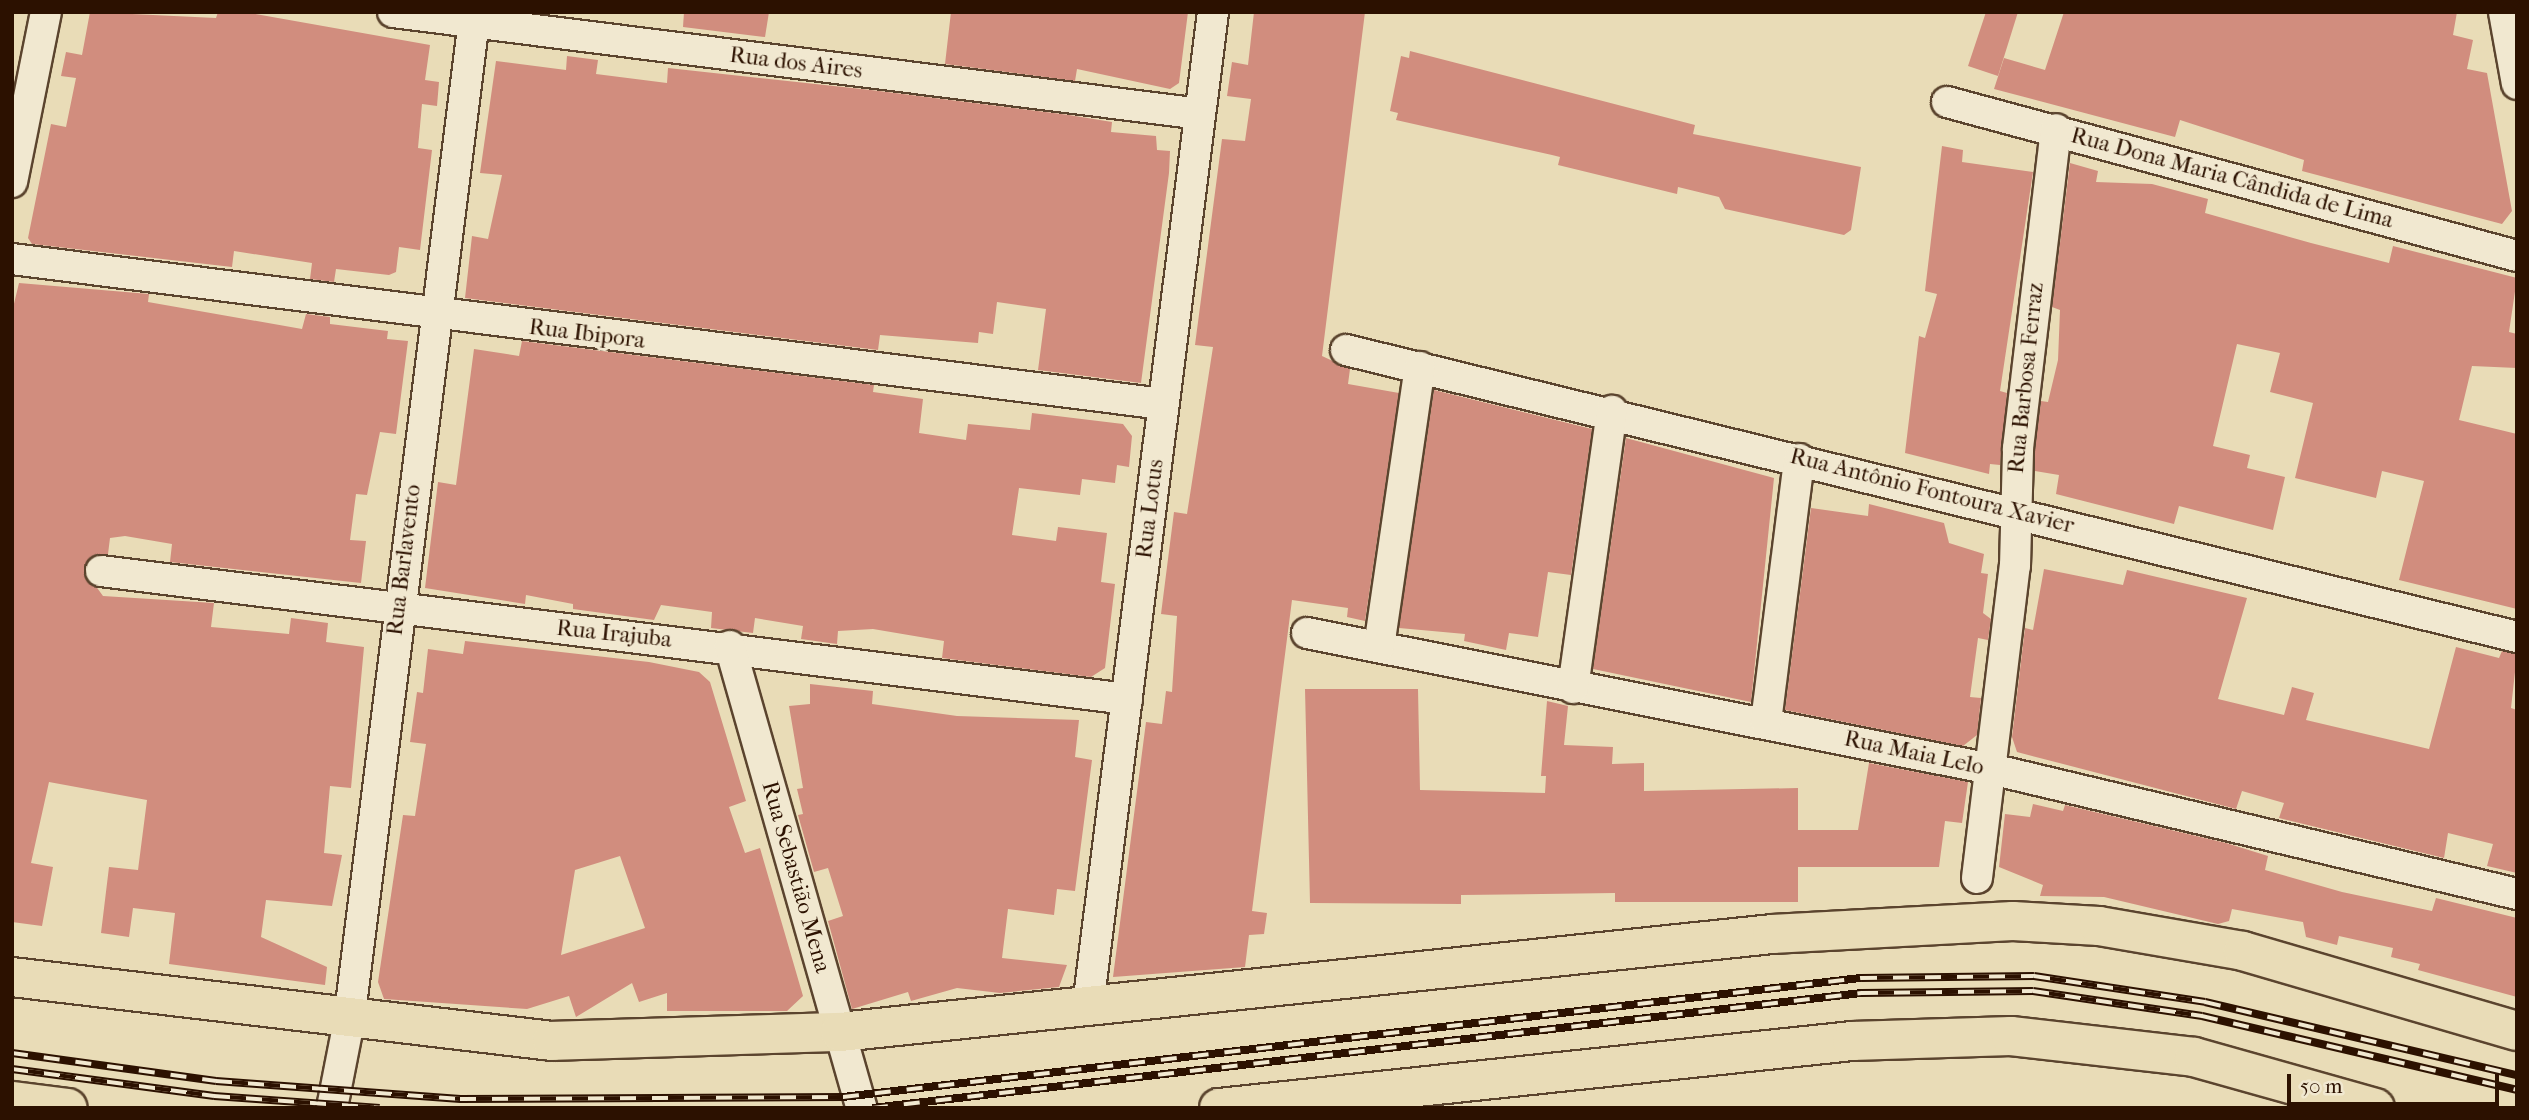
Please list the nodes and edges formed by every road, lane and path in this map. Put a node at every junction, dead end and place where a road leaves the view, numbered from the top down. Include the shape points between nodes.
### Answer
1 (46, 12) edge
2 (393, 12) edge
3 (1213, 12) edge
4 (2504, 12) edge
5 (474, 17) edge
6 (2517, 84) edge
7 (1947, 102) dead end
8 (1200, 114) junction
9 (2056, 130) junction
10 (12, 182) edge
11 (2517, 256) edge
12 (12, 259) edge
13 (434, 315) junction
14 (1346, 350) dead end
15 (1420, 367) junction
16 (1163, 404) junction
17 (1612, 411) junction
18 (1799, 458) junction
19 (2014, 511) junction
20 (101, 571) dead end
21 (398, 611) junction
22 (1307, 633) dead end
23 (2517, 637) edge
24 (730, 646) junction
25 (1379, 647) junction
26 (1573, 688) junction
27 (1127, 699) junction
28 (1766, 722) junction
29 (1991, 769) junction
30 (1977, 878) dead end
31 (2517, 894) edge
32 (12, 977) edge
33 (1088, 1006) junction
34 (349, 1021) junction
35 (2517, 1031) edge
36 (840, 1032) junction
37 (12, 1101) edge
38 (2363, 1106) edge
39 (68, 1108) edge
40 (332, 1108) edge
41 (862, 1108) edge
42 (1219, 1108) edge

1 - 10 street
2 - 5 street, Rua dos Aires
3 - 8 street, Rua Lotus
4 - 6 street
5 - 8 street, Rua dos Aires
5 - 13 street, Rua Barlavento
7 - 9 street, Rua Dona Maria Cândida de Lima
8 - 16 street, Rua Lotus
9 - 11 street, Rua Dona Maria Cândida de Lima
9 - 19 street, Rua Barbosa Ferraz
12 - 13 street, Rua Ibipora
13 - 16 street, Rua Ibipora
13 - 21 street, Rua Barlavento
14 - 15 street, Rua Antônio Fontoura Xavier
15 - 17 street, Rua Antônio Fontoura Xavier
15 - 25 street
16 - 27 street, Rua Lotus
17 - 18 street, Rua Antônio Fontoura Xavier
17 - 26 street
18 - 19 street, Rua Antônio Fontoura Xavier
18 - 28 street
19 - 23 street, Rua Antônio Fontoura Xavier
19 - 29 street, Rua Barbosa Ferraz via 2015,566
20 - 21 street, Rua Irajuba
21 - 24 street, Rua Irajuba
21 - 34 street, Rua Barlavento
22 - 25 street, Rua Maia Lelo
24 - 27 street, Rua Irajuba
24 - 36 street, Rua Sebastião Mena
25 - 26 street, Rua Maia Lelo
26 - 28 street, Rua Maia Lelo
27 - 33 street, Rua Lotus
28 - 29 street, Rua Maia Lelo
29 - 30 street, Rua Barbosa Ferraz
29 - 31 street, Rua Maia Lelo
32 - 34 main road
33 - 35 main road via 1826,929 2013,921 2099,926 2243,951
33 - 36 main road
34 - 36 main road via 552,1041
34 - 40 street, Rua Barlavento
36 - 41 street, Rua Sebastião Mena
37 - 39 main road
38 - 42 main road via 2194,1057 2106,1043 1934,1036

